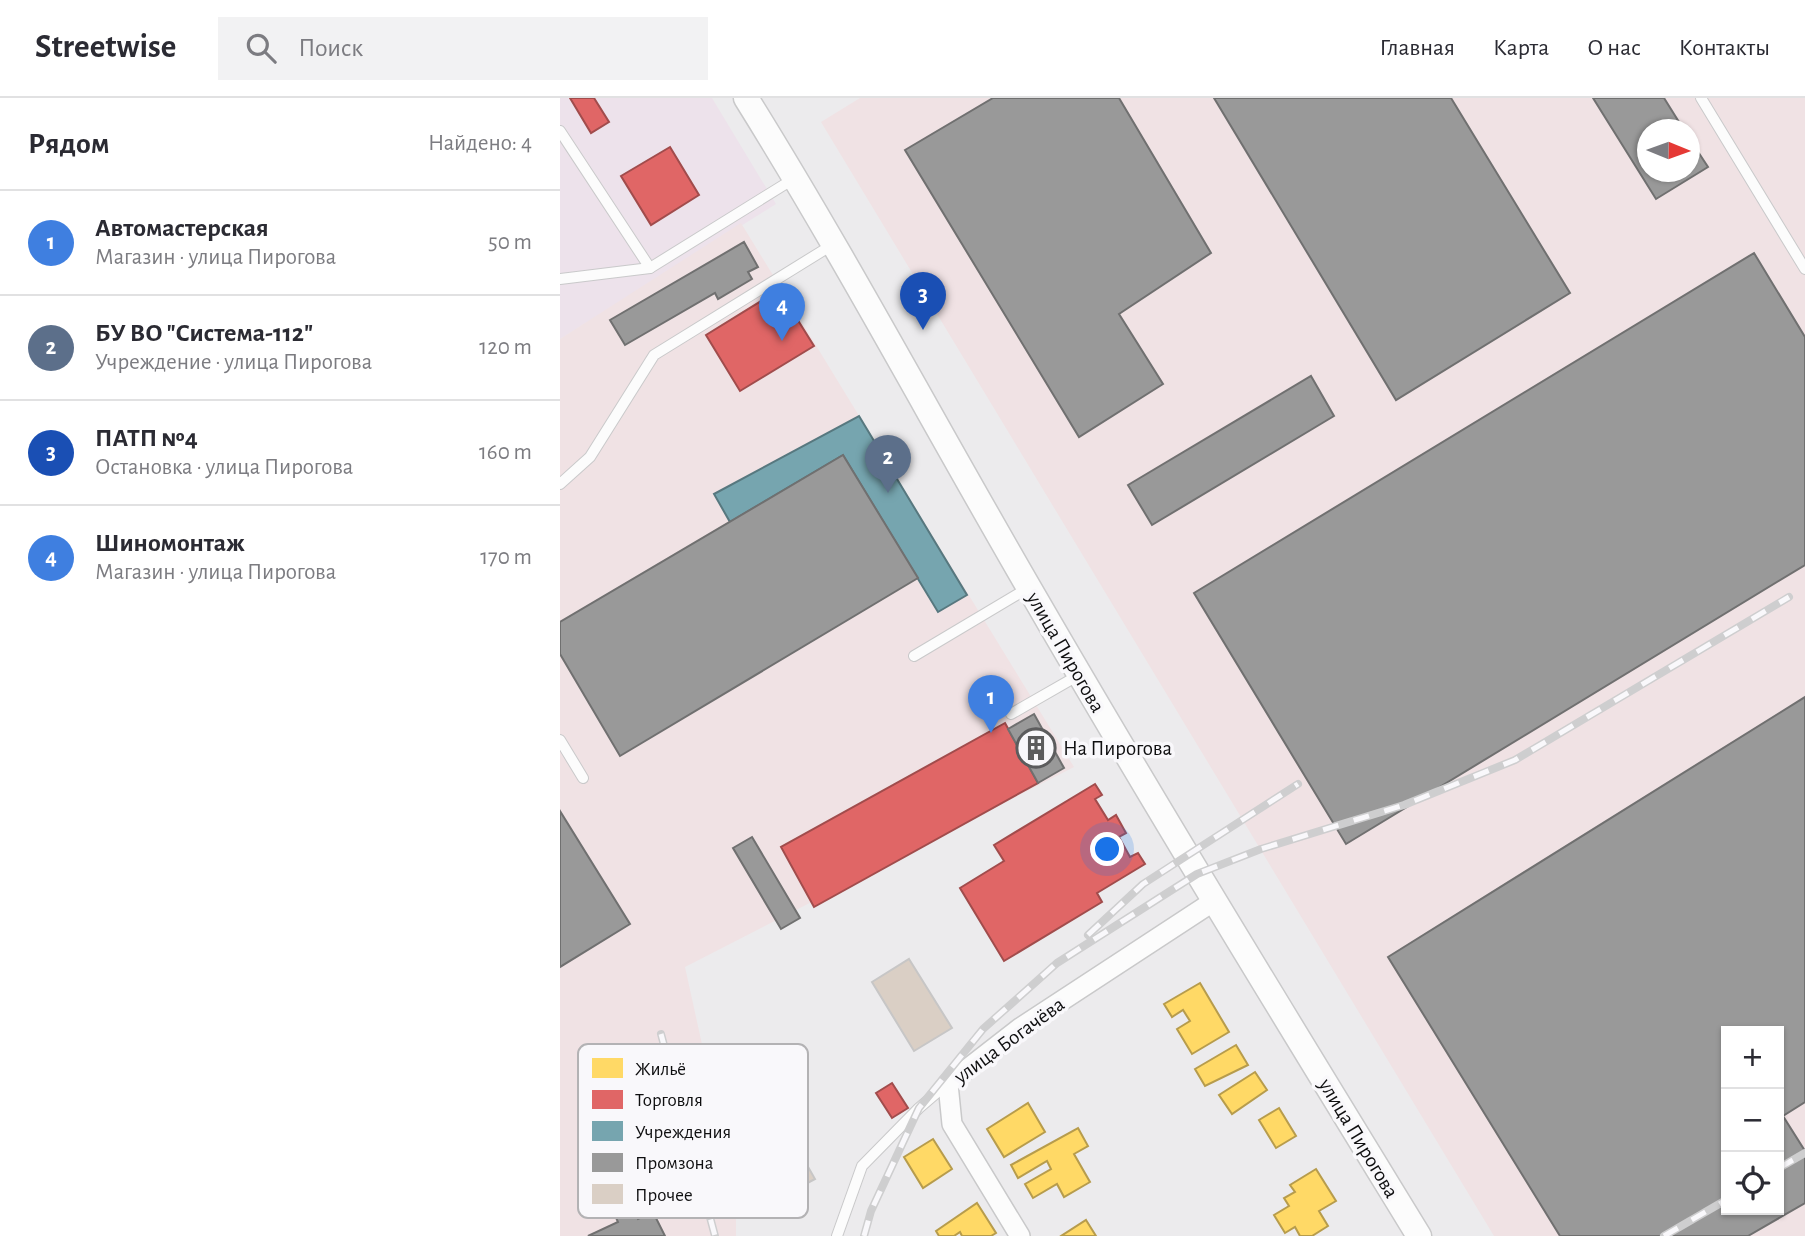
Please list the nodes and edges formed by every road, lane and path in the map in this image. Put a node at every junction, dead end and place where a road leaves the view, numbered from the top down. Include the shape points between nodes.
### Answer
1 (746, 98) edge
2 (1701, 98) edge
3 (560, 131) edge
4 (795, 178) junction
5 (835, 243) junction
6 (650, 268) junction
7 (1805, 269) edge
8 (560, 279) edge
9 (560, 484) edge
10 (1028, 587) junction
11 (914, 656) dead end
12 (1079, 675) junction
13 (1011, 714) dead end
14 (560, 740) edge
15 (583, 778) dead end
16 (1214, 901) junction
17 (947, 1084) junction
18 (837, 1236) edge
19 (1020, 1236) edge
20 (1419, 1236) edge

1 - 4 street, улица Пирогова
2 - 7 lane
3 - 6 lane
4 - 5 street, улица Пирогова
4 - 6 lane
5 - 9 lane via 654,355 590,457
5 - 10 street, улица Пирогова
6 - 8 lane
10 - 11 lane
10 - 12 street, улица Пирогова
12 - 13 lane
12 - 16 street, улица Пирогова
14 - 15 lane
16 - 17 street, улица Богачёва via 1020,1028
16 - 20 street, улица Пирогова
17 - 18 lane via 862,1166
17 - 19 street, улица Богачёва via 951,1124

